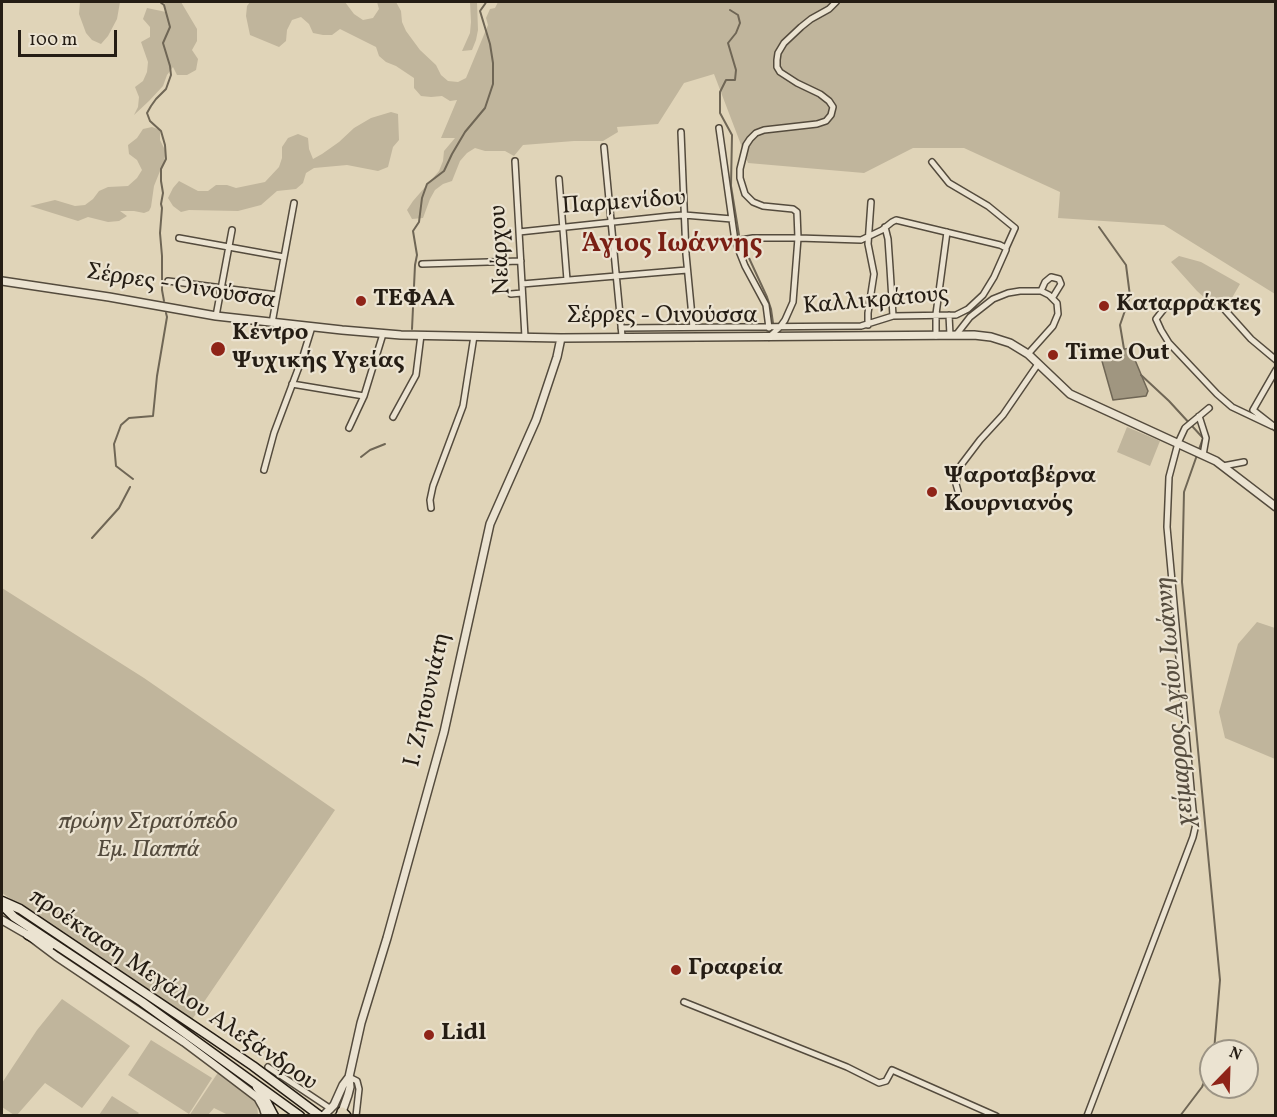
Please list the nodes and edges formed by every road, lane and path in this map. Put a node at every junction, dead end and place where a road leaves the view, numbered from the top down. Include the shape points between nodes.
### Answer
1 (836, 2) edge
2 (719, 128) dead end
3 (681, 132) dead end
4 (604, 147) dead end
5 (515, 161) dead end
6 (932, 162) dead end
7 (559, 179) dead end
8 (871, 202) dead end
9 (294, 203) dead end
10 (684, 215) junction
11 (732, 219) junction
12 (611, 222) junction
13 (563, 227) junction
14 (885, 227) junction
15 (232, 230) dead end
16 (519, 232) junction
17 (947, 232) junction
18 (868, 237) junction
19 (179, 238) dead end
20 (798, 238) junction
21 (735, 241) junction
22 (229, 247) junction
23 (1003, 247) junction
24 (284, 257) junction
25 (521, 261) junction
26 (422, 264) dead end
27 (687, 270) junction
28 (616, 276) junction
29 (2, 280) edge
30 (567, 280) junction
31 (168, 281) dead end
32 (522, 284) junction
33 (221, 288) junction
34 (1041, 291) junction
35 (522, 293) junction
36 (512, 294) dead end
37 (277, 295) junction
38 (1053, 297) junction
39 (1167, 305) dead end
40 (1225, 310) dead end
41 (936, 314) junction
42 (949, 315) junction
43 (216, 316) junction
44 (893, 316) junction
45 (272, 323) junction
46 (868, 325) junction
47 (312, 327) junction
48 (693, 327) junction
49 (769, 327) junction
50 (780, 327) junction
51 (621, 328) junction
52 (383, 334) junction
53 (421, 335) junction
54 (953, 335) junction
55 (474, 336) junction
56 (622, 336) junction
57 (936, 336) junction
58 (525, 337) junction
59 (769, 337) junction
60 (561, 338) junction
61 (1028, 354) junction
62 (1275, 360) edge
63 (1038, 363) junction
64 (1275, 370) edge
65 (292, 384) junction
66 (364, 396) junction
67 (1209, 408) dead end
68 (1199, 416) junction
69 (393, 417) dead end
70 (1274, 427) edge
71 (349, 428) dead end
72 (1178, 443) junction
73 (1203, 455) junction
74 (1244, 462) dead end
75 (1220, 464) junction
76 (264, 470) dead end
77 (958, 491) dead end
78 (1275, 507) edge
79 (431, 508) dead end
80 (2, 903) edge
81 (2, 920) edge
82 (28, 935) junction
83 (73, 956) junction
84 (684, 1002) dead end
85 (268, 1067) dead end
86 (246, 1076) junction
87 (349, 1077) junction
88 (331, 1109) junction
89 (343, 1114) edge
90 (266, 1116) edge
91 (274, 1116) edge
92 (300, 1116) edge
93 (322, 1116) edge
94 (355, 1116) edge
95 (996, 1116) edge
96 (1087, 1116) edge

1 - 20 street via 784,43 777,60 780,72 829,101 833,107 831,115 817,124 756,133 746,145 740,169 745,194 753,202 796,210
2 - 11 street
3 - 10 street
4 - 12 street
5 - 16 street, Νεάρχου
6 - 23 street via 950,183 1015,228
7 - 13 street
8 - 18 street
9 - 24 street
10 - 11 street, Παρμενίδου
10 - 12 street, Παρμενίδου
10 - 27 street
11 - 21 street
12 - 13 street, Παρμενίδου
12 - 28 street
13 - 16 street, Παρμενίδου
13 - 30 street
14 - 17 street via 901,220
14 - 18 street
14 - 44 street
15 - 22 street
16 - 25 street, Νεάρχου
17 - 23 street
17 - 41 street
18 - 20 street
18 - 46 street via 874,274
19 - 22 street
20 - 21 street
20 - 50 street via 793,302
21 - 49 street via 766,305
22 - 24 street
22 - 33 street
23 - 42 street, Καλλικράτους via 1005,255 982,296 959,314
24 - 37 street
25 - 26 street
25 - 32 street, Νεάρχου
27 - 28 street
27 - 48 street
28 - 30 street
28 - 51 street
29 - 43 street, Σέρρες - Οινούσσα
30 - 32 street
31 - 33 street
32 - 35 street, Νεάρχου
33 - 37 street
33 - 43 street
34 - 38 street
34 - 38 street via 1051,277 1059,279 1061,284
34 - 54 street via 1020,291 993,299
35 - 36 street
35 - 58 street, Νεάρχου
37 - 45 street
38 - 61 street via 1059,307 1056,321
39 - 70 street via 1156,318 1170,343 1232,407
40 - 62 street
41 - 42 street, Καλλικράτους
41 - 44 street, Καλλικράτους
41 - 57 street
42 - 54 street
43 - 45 street, Σέρρες - Οινούσσα
44 - 46 street, Καλλικράτους
45 - 47 street, Σέρρες - Οινούσσα
46 - 50 street, Καλλικράτους
47 - 52 street, Σέρρες - Οινούσσα
47 - 65 street
48 - 49 street, Καλλικράτους
48 - 51 street, Καλλικράτους
49 - 50 street, Καλλικράτους
49 - 59 street
50 - 59 street
51 - 56 street
52 - 53 street, Σέρρες - Οινούσσα
52 - 66 street
53 - 55 street, Σέρρες - Οινούσσα
53 - 69 street via 416,375
54 - 57 street, Σέρρες - Οινούσσα
54 - 61 street, Σέρρες - Οινούσσα via 1005,341
55 - 58 street, Σέρρες - Οινούσσα
55 - 79 street via 463,406 433,486
56 - 59 street, Σέρρες - Οινούσσα
56 - 60 street, Σέρρες - Οινούσσα
57 - 59 street, Σέρρες - Οινούσσα
58 - 60 street, Σέρρες - Οινούσσα
60 - 87 street, Ι. Ζητουνιάτη via 536,420 490,524 444,732
61 - 63 street, Σέρρες - Οινούσσα
63 - 72 street, Σέρρες - Οινούσσα via 1070,394
63 - 77 street via 1003,415 958,469
64 - 70 street via 1253,410
65 - 66 street
65 - 76 street
66 - 71 street
67 - 68 street
68 - 72 street via 1185,428
68 - 73 street via 1206,438
72 - 73 street, Σέρρες - Οινούσσα
72 - 96 street via 1169,477 1167,527 1196,824
73 - 75 street, Σέρρες - Οινούσσα
74 - 75 street
75 - 78 street, Σέρρες - Οινούσσα
80 - 83 main road, προέκταση Μεγάλου Αλεξάνδρου via 14,917
80 - 93 main road, προέκταση Μεγάλου Αλεξάνδρου via 20,909
81 - 82 street
82 - 83 main road
82 - 90 street via 246,1088 261,1102
83 - 86 main road, προέκταση Μεγάλου Αλεξάνδρου
84 - 95 street via 879,1083 886,1081 892,1070
85 - 88 street
86 - 91 main road
86 - 92 main road, προέκταση Μεγάλου Αλεξάνδρου
87 - 88 street
87 - 89 street
87 - 94 street via 357,1081 359,1089
88 - 93 street
89 - 94 street

